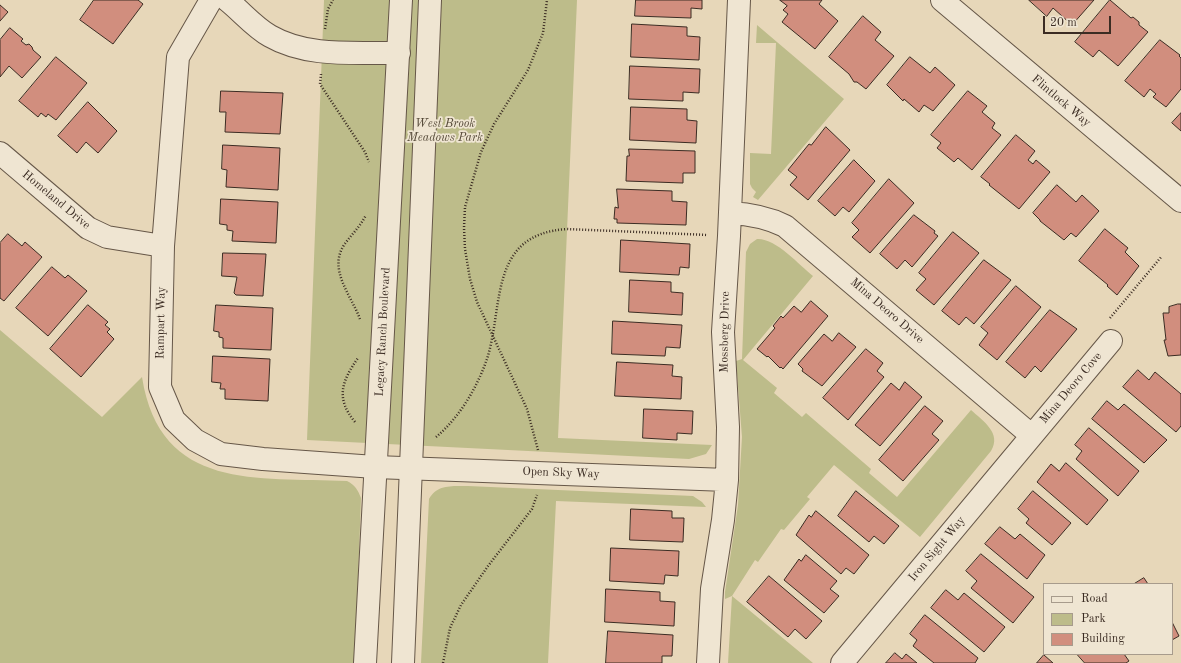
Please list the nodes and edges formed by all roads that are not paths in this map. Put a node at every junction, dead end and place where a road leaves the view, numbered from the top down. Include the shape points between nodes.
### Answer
1 (211, 0) edge
2 (228, 0) edge
3 (401, 0) edge
4 (430, 0) edge
5 (739, 0) edge
6 (942, 0) edge
7 (398, 53) junction
8 (0, 153) edge
9 (1181, 201) edge
10 (730, 213) junction
11 (163, 246) junction
12 (1109, 331) road end
13 (1031, 435) junction
14 (394, 468) junction
15 (727, 480) junction
16 (365, 663) edge
17 (403, 663) edge
18 (708, 663) edge
19 (842, 663) edge

1 - 11 street, Rampart Way via 178,57
2 - 7 street via 269,36 302,48 324,52
3 - 7 street, Legacy Ranch Boulevard
4 - 14 street, Legacy Ranch Boulevard
5 - 10 street, Mossberg Drive
6 - 9 street, Flintlock Way
7 - 14 street, Legacy Ranch Boulevard
8 - 11 street, Homeland Drive via 88,228 107,237
10 - 13 street, Mina Deoro Drive via 752,214 772,219 795,234
10 - 15 street, Mossberg Drive via 722,332 728,427
11 - 14 street, Rampart Way via 160,387 174,420 195,440 221,454
12 - 13 street, Mina Deoro Cove
13 - 19 street, Iron Sight Way
14 - 15 street, Open Sky Way
14 - 16 street, Legacy Ranch Boulevard
14 - 17 street, Legacy Ranch Boulevard
15 - 18 street, Mossberg Drive via 712,589

